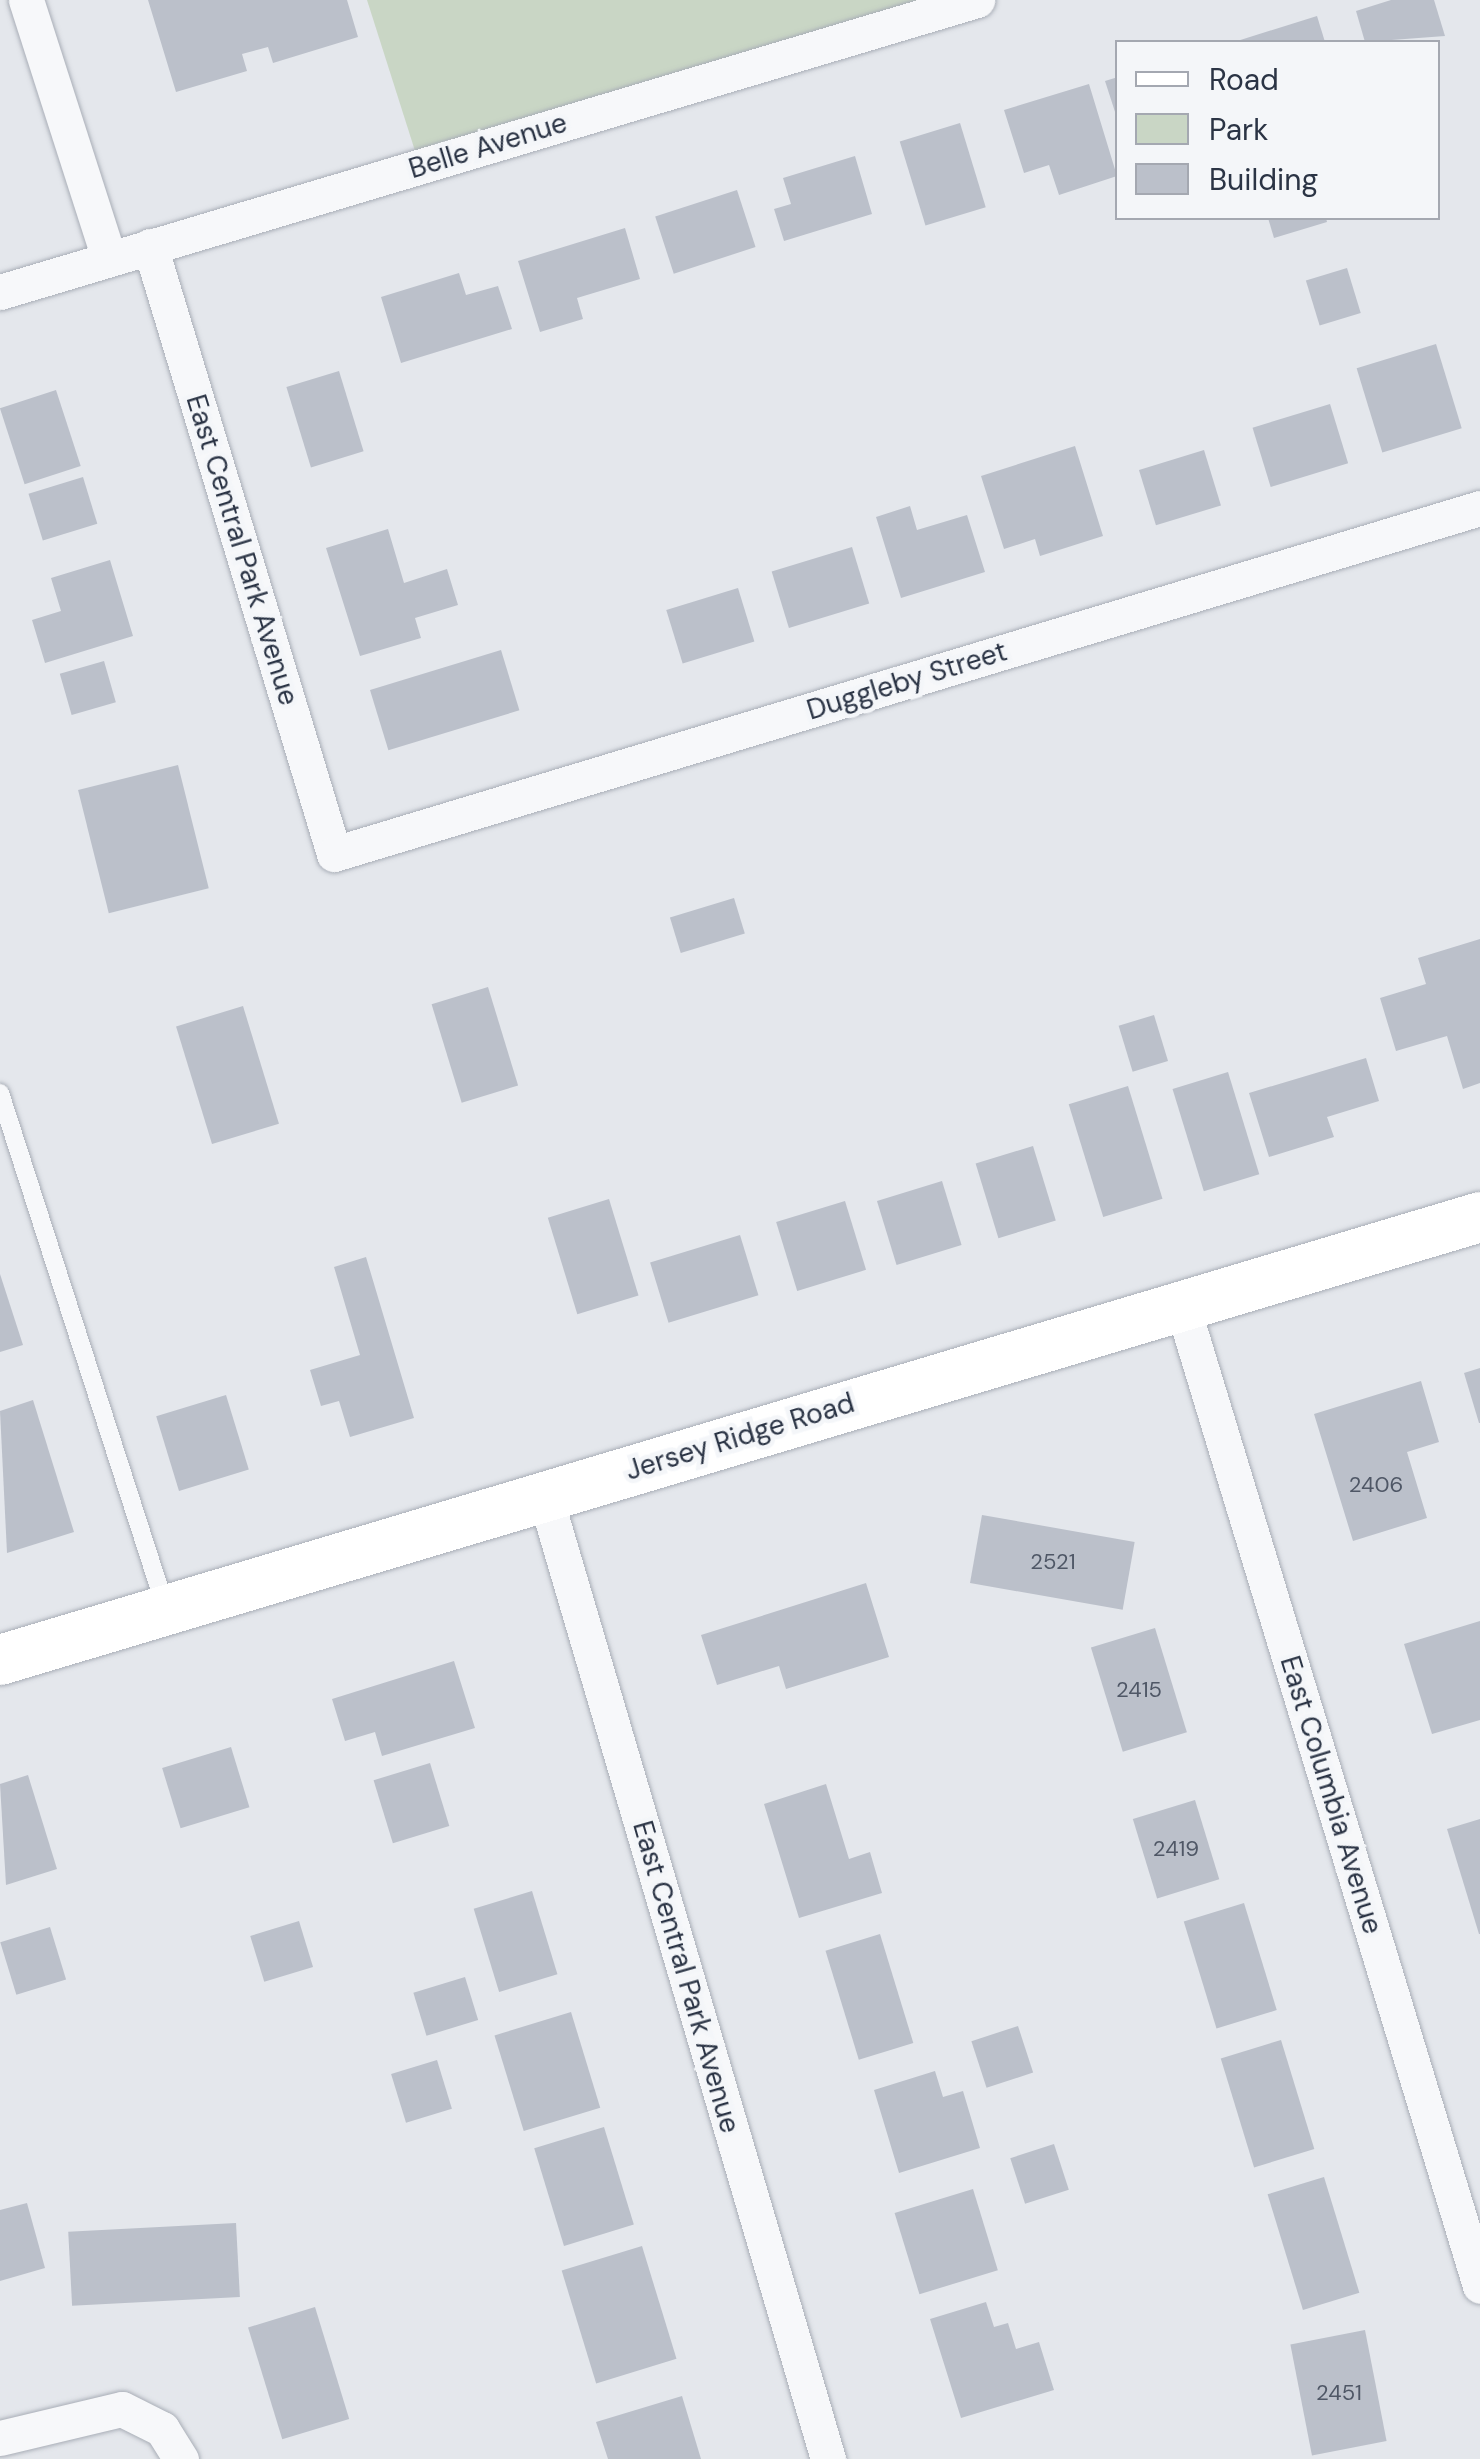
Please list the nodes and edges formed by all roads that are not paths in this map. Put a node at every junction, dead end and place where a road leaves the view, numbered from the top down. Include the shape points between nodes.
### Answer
1 (26, 0) edge
2 (976, 0) edge
3 (150, 246) junction
4 (109, 258) junction
5 (0, 292) edge
6 (1480, 508) edge
7 (334, 854) joint
8 (0, 1094) edge
9 (1480, 1217) edge
10 (1182, 1305) junction
11 (545, 1496) junction
12 (167, 1610) junction
13 (0, 1660) edge
14 (1478, 2269) edge
15 (0, 2438) edge
16 (181, 2459) edge
17 (828, 2459) edge

1 - 4 street
2 - 3 street, Belle Avenue
3 - 4 street, Belle Avenue
3 - 7 street, East Central Park Avenue
4 - 5 street, Belle Avenue
6 - 7 street, Duggleby Street
8 - 12 lane
9 - 10 street, Jersey Ridge Road
10 - 11 street, Jersey Ridge Road
10 - 14 street, East Columbia Avenue
11 - 12 street, Jersey Ridge Road
11 - 17 street, East Central Park Avenue
12 - 13 street, Jersey Ridge Road
15 - 16 street via 122,2409 162,2429

